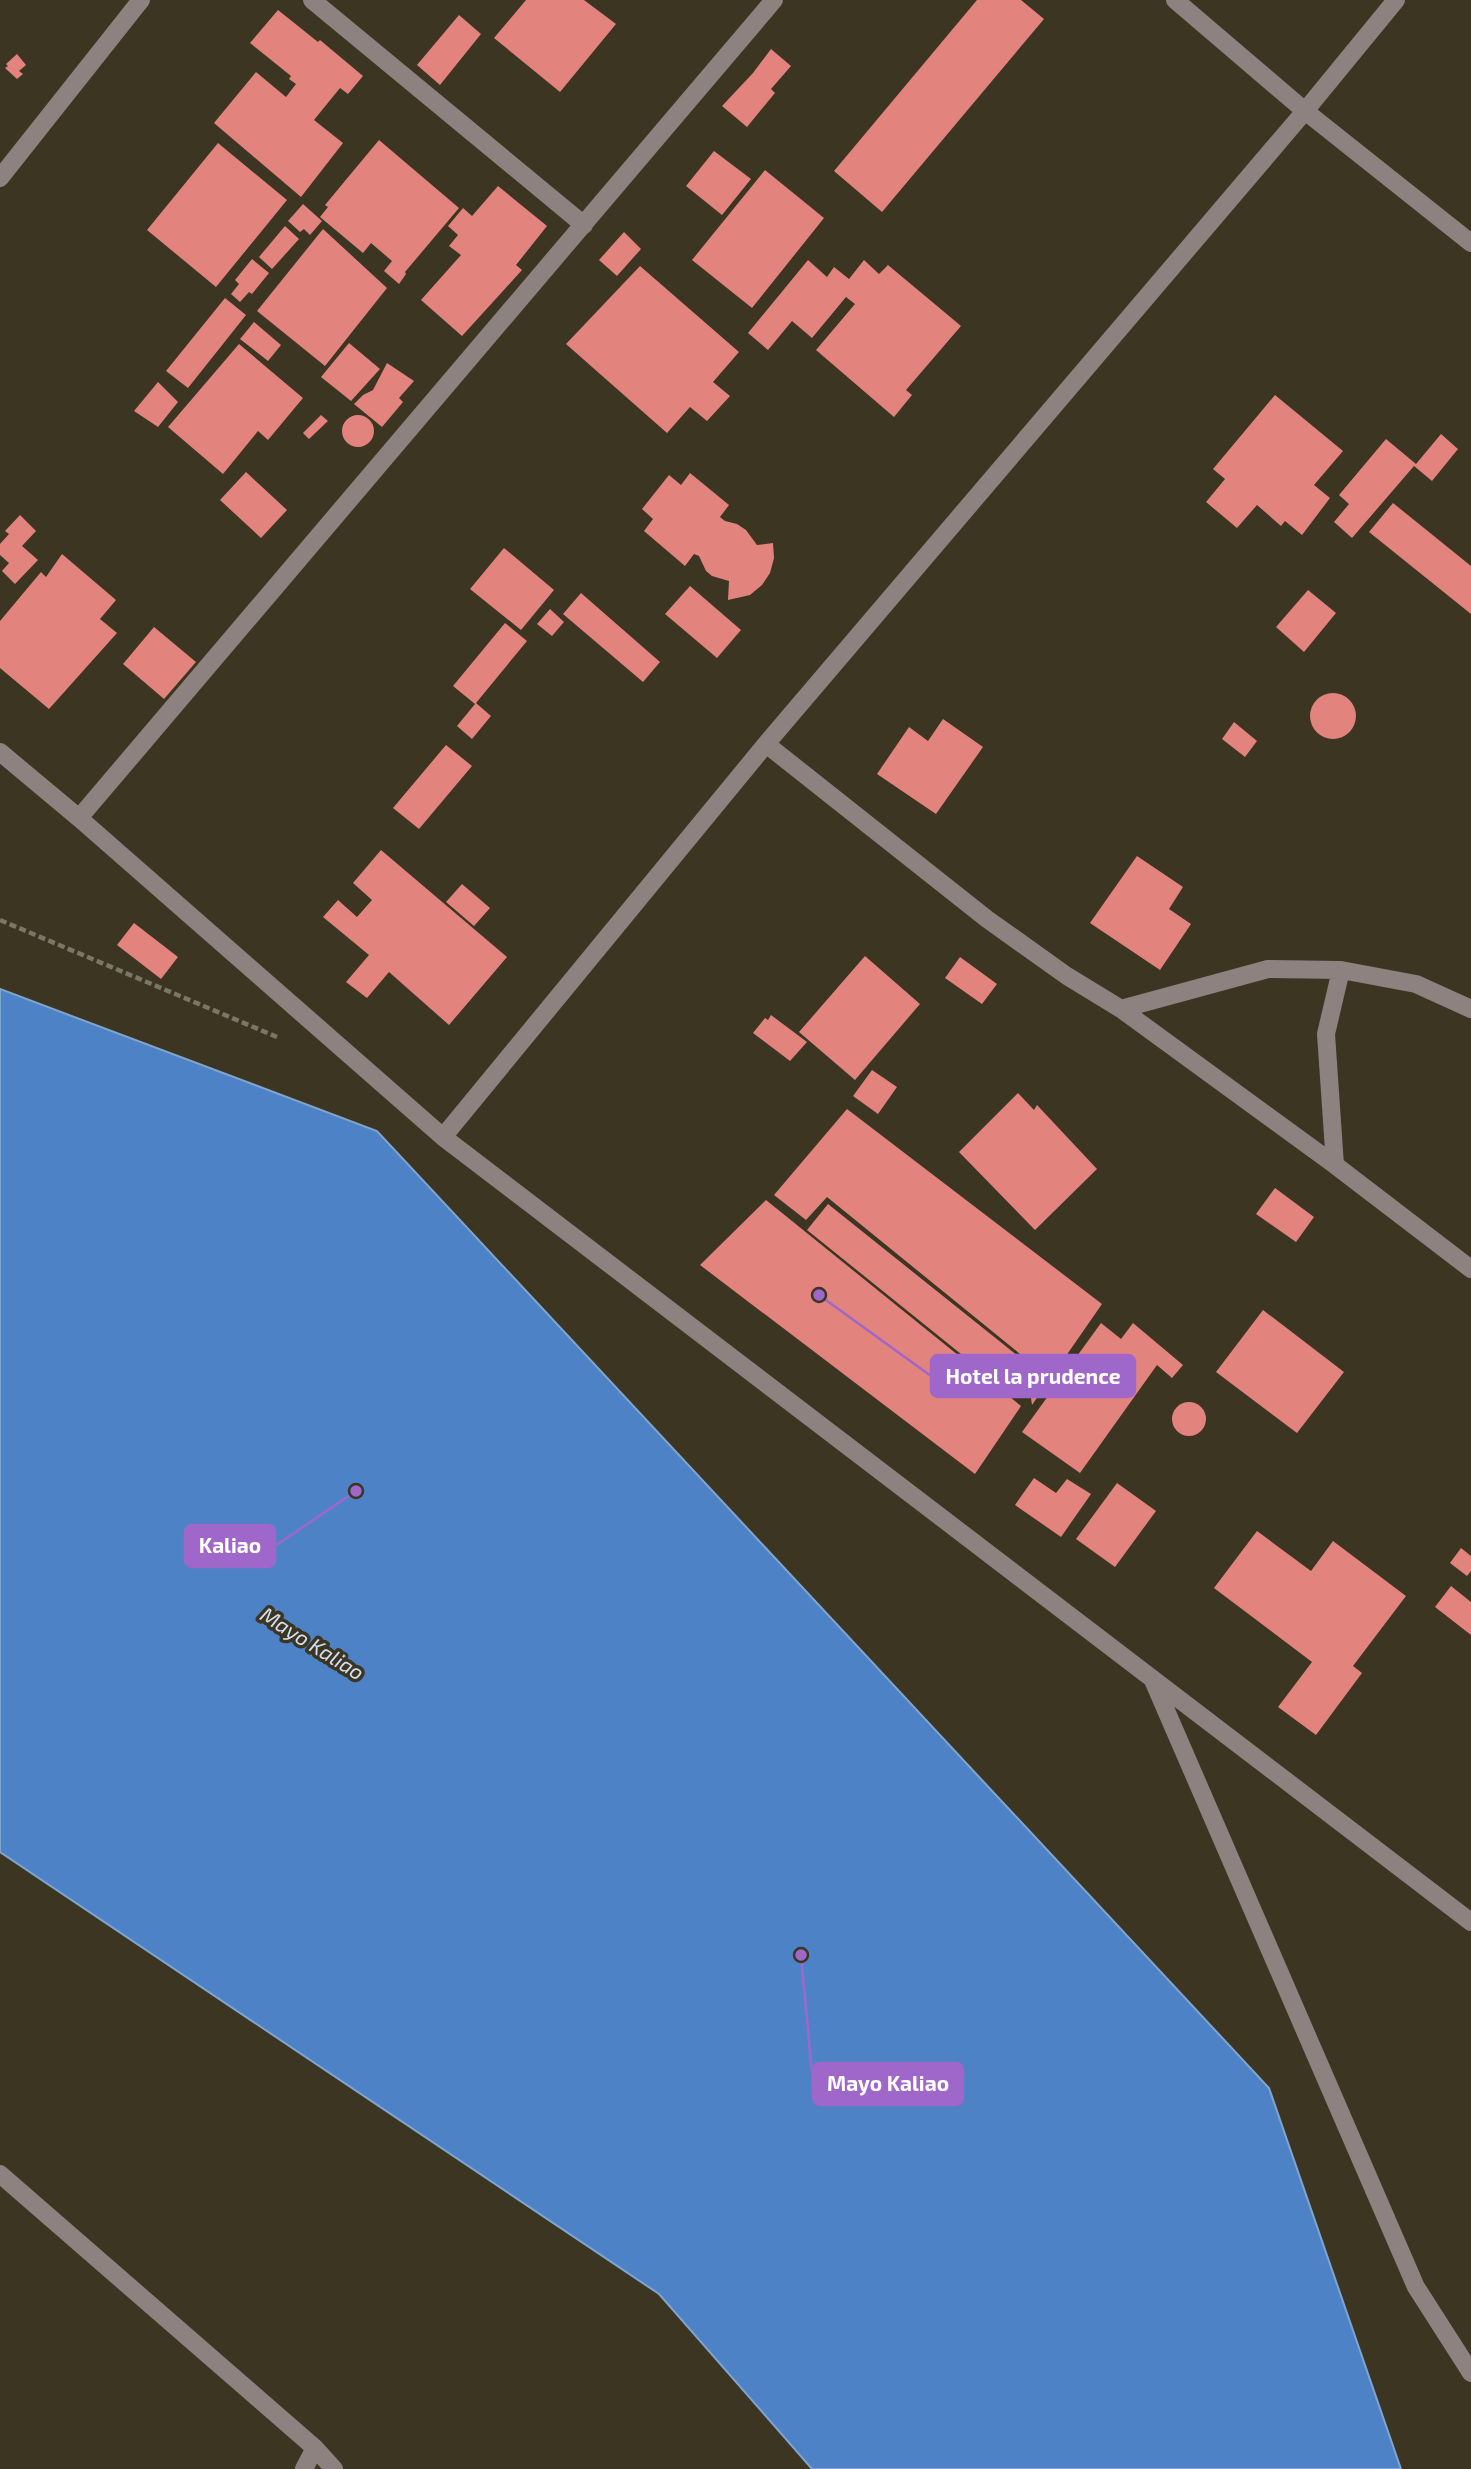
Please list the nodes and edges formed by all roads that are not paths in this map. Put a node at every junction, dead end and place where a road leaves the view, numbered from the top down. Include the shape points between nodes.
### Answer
1 (141, 0) edge
2 (312, 0) edge
3 (774, 0) edge
4 (1175, 0) edge
5 (1396, 0) edge
6 (1306, 111) junction
7 (0, 178) edge
8 (584, 225) junction
9 (1471, 243) edge
10 (766, 744) junction
11 (0, 752) edge
12 (79, 818) junction
13 (1341, 970) junction
14 (1121, 1009) junction
15 (1471, 1009) edge
16 (443, 1137) junction
17 (1335, 1165) junction
18 (1471, 1269) edge
19 (1151, 1676) junction
20 (1471, 1922) edge
21 (0, 2174) edge
22 (1471, 2374) edge
23 (315, 2448) junction
24 (304, 2469) edge
25 (334, 2469) edge

1 - 7 street
2 - 8 street
3 - 8 street
4 - 6 street
5 - 6 street
6 - 9 street
6 - 10 street
8 - 12 street
10 - 14 street via 987,919
10 - 16 street
11 - 12 street
12 - 16 street
13 - 14 street via 1268,969
13 - 15 street via 1416,984
13 - 17 street via 1326,1034
14 - 17 street
16 - 19 street
17 - 18 street
19 - 20 street
19 - 22 street via 1416,2287
21 - 23 street
23 - 24 street
23 - 25 street

